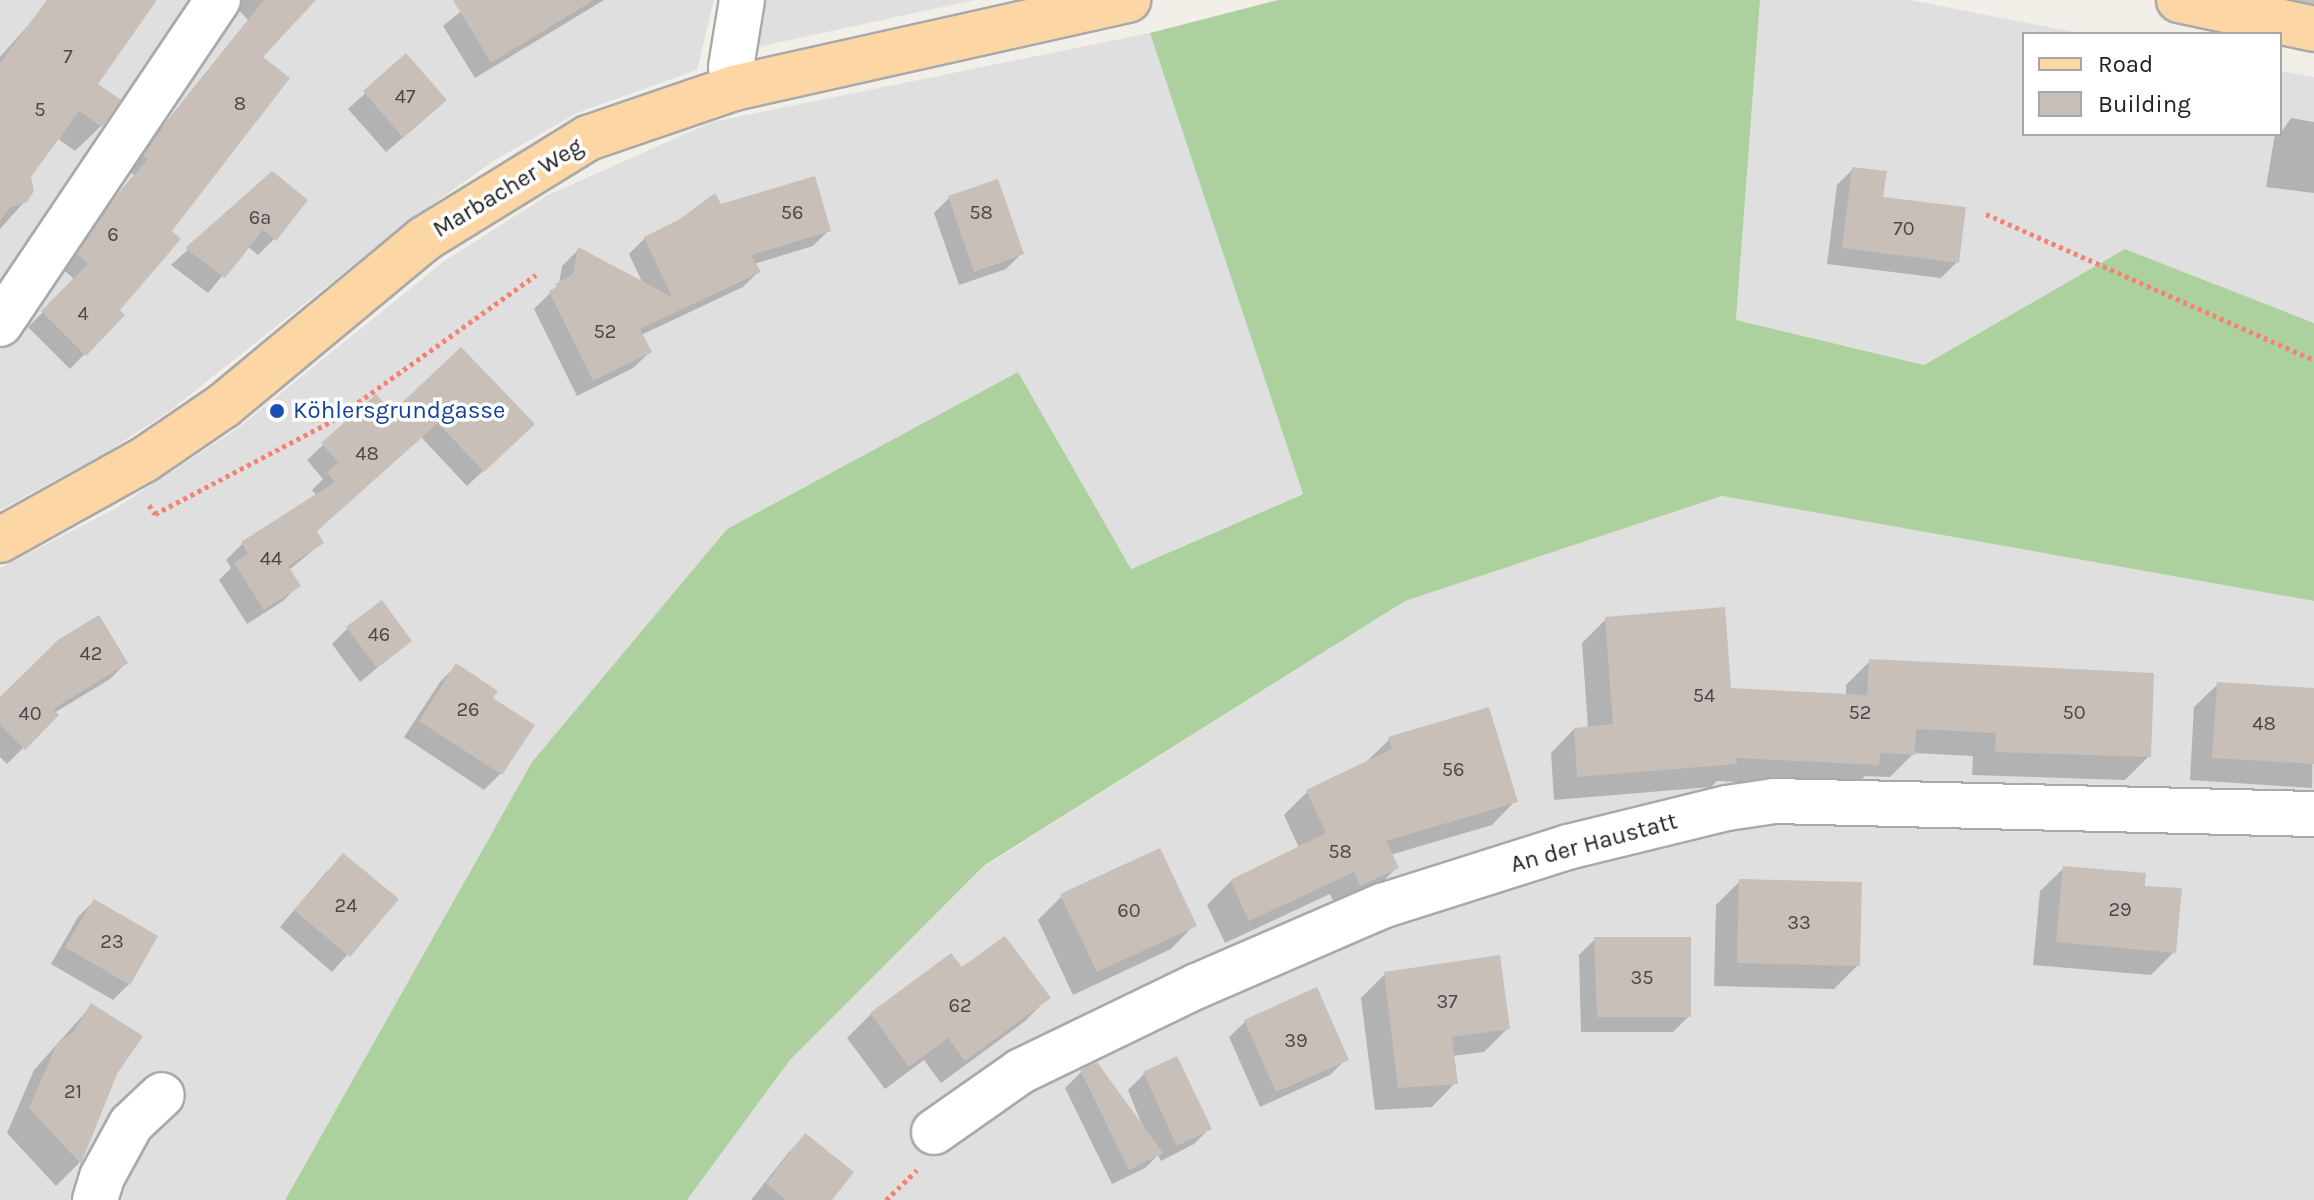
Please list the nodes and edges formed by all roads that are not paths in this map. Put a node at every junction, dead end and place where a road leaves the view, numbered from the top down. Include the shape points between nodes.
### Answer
1 (218, 0) edge
2 (742, 0) edge
3 (2179, 0) edge
4 (1113, 4) edge
5 (2314, 29) edge
6 (734, 88) junction
7 (0, 324) edge
8 (0, 540) edge
9 (2314, 814) edge
10 (162, 1095) dead end
11 (934, 1132) dead end
12 (95, 1200) edge

1 - 7 street
2 - 6 street via 731,67
3 - 5 main road
4 - 6 main road, Marbacher Weg
6 - 8 main road, Marbacher Weg via 588,138 531,171 424,239 223,406 127,470
9 - 11 street, An der Haustatt via 1774,801 1727,808 1568,847 1382,906 1197,986 1021,1071
10 - 12 street via 131,1124

